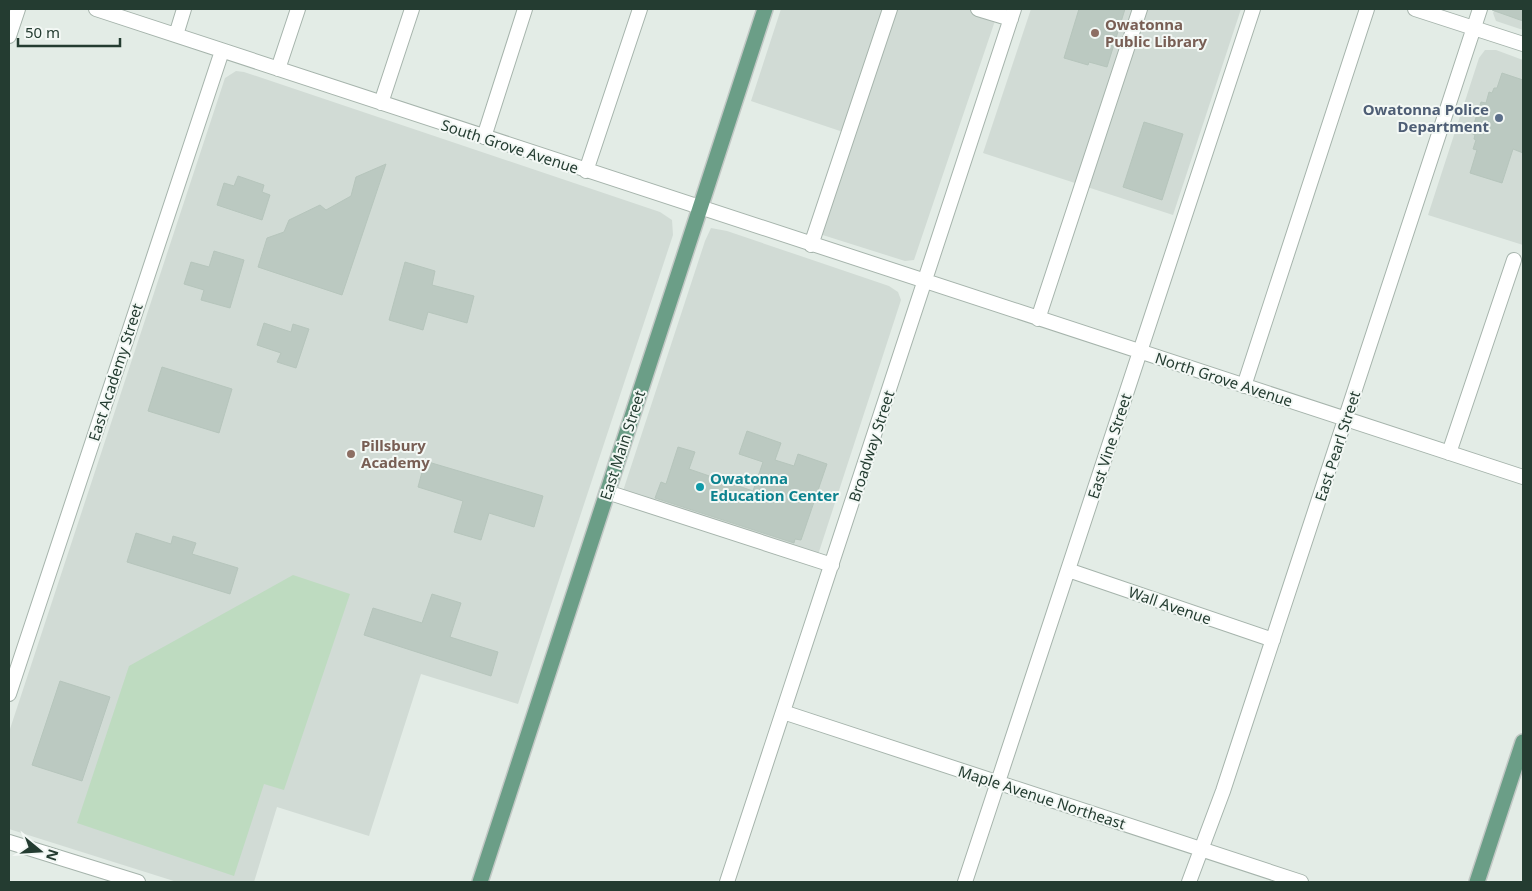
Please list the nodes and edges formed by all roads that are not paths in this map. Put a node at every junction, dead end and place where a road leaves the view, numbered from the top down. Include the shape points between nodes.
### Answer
1 (18, 9) edge
2 (96, 9) edge
3 (184, 9) edge
4 (298, 9) edge
5 (412, 9) edge
6 (525, 9) edge
7 (640, 9) edge
8 (765, 9) edge
9 (890, 9) edge
10 (978, 9) edge
11 (1140, 9) edge
12 (1254, 9) edge
13 (1367, 9) edge
14 (1415, 9) edge
15 (1480, 9) edge
16 (1012, 14) edge
17 (1474, 28) junction
18 (176, 35) junction
19 (9, 36) edge
20 (1523, 44) edge
21 (222, 50) junction
22 (278, 69) junction
23 (381, 103) junction
24 (484, 137) junction
25 (586, 171) junction
26 (699, 208) junction
27 (811, 245) junction
28 (1514, 260) dead end
29 (924, 282) junction
30 (1038, 319) junction
31 (1140, 352) junction
32 (1244, 386) junction
33 (1346, 419) junction
34 (1450, 453) junction
35 (1523, 477) edge
36 (607, 492) junction
37 (832, 565) junction
38 (1068, 570) junction
39 (1273, 640) junction
40 (9, 694) edge
41 (783, 712) junction
42 (1523, 742) edge
43 (998, 782) junction
44 (9, 842) edge
45 (1202, 850) junction
46 (138, 882) edge
47 (480, 882) edge
48 (727, 882) edge
49 (965, 882) edge
50 (1189, 882) edge
51 (1301, 882) edge
52 (1478, 882) edge

1 - 19 street
2 - 18 street, South Grove Avenue
3 - 18 street
4 - 22 street
5 - 23 street
6 - 24 street
7 - 25 street
8 - 26 main road, East Main Street
9 - 27 street
10 - 16 street
11 - 30 street
12 - 31 street, East Vine Street
13 - 32 street
14 - 17 street
15 - 17 street, East Pearl Street
16 - 29 street, Broadway Street
17 - 20 street
17 - 33 street, East Pearl Street
18 - 21 street, South Grove Avenue
21 - 22 street, South Grove Avenue
21 - 40 street, East Academy Street
22 - 23 street, South Grove Avenue
23 - 24 street, South Grove Avenue
24 - 25 street, South Grove Avenue
25 - 26 street, South Grove Avenue
26 - 27 street, South Grove Avenue
26 - 36 main road, East Main Street
27 - 29 street, South Grove Avenue
28 - 34 street
29 - 30 street, North Grove Avenue
29 - 37 street, Broadway Street
30 - 31 street, North Grove Avenue
31 - 32 street, North Grove Avenue
31 - 38 street, East Vine Street
32 - 33 street, North Grove Avenue
33 - 34 street, North Grove Avenue
33 - 39 street, East Pearl Street
34 - 35 street, North Grove Avenue
36 - 37 street
36 - 47 main road, East Main Street
37 - 41 street, Broadway Street
38 - 39 street, Wall Avenue
38 - 43 street, East Vine Street
39 - 45 street, East Pearl Street
41 - 43 street, Maple Avenue Northeast
41 - 48 street, Broadway Street
42 - 52 main road
43 - 45 street, Maple Avenue Northeast
43 - 49 street, East Vine Street
44 - 46 street
45 - 50 street, East Pearl Street
45 - 51 street, Maple Avenue Northeast

